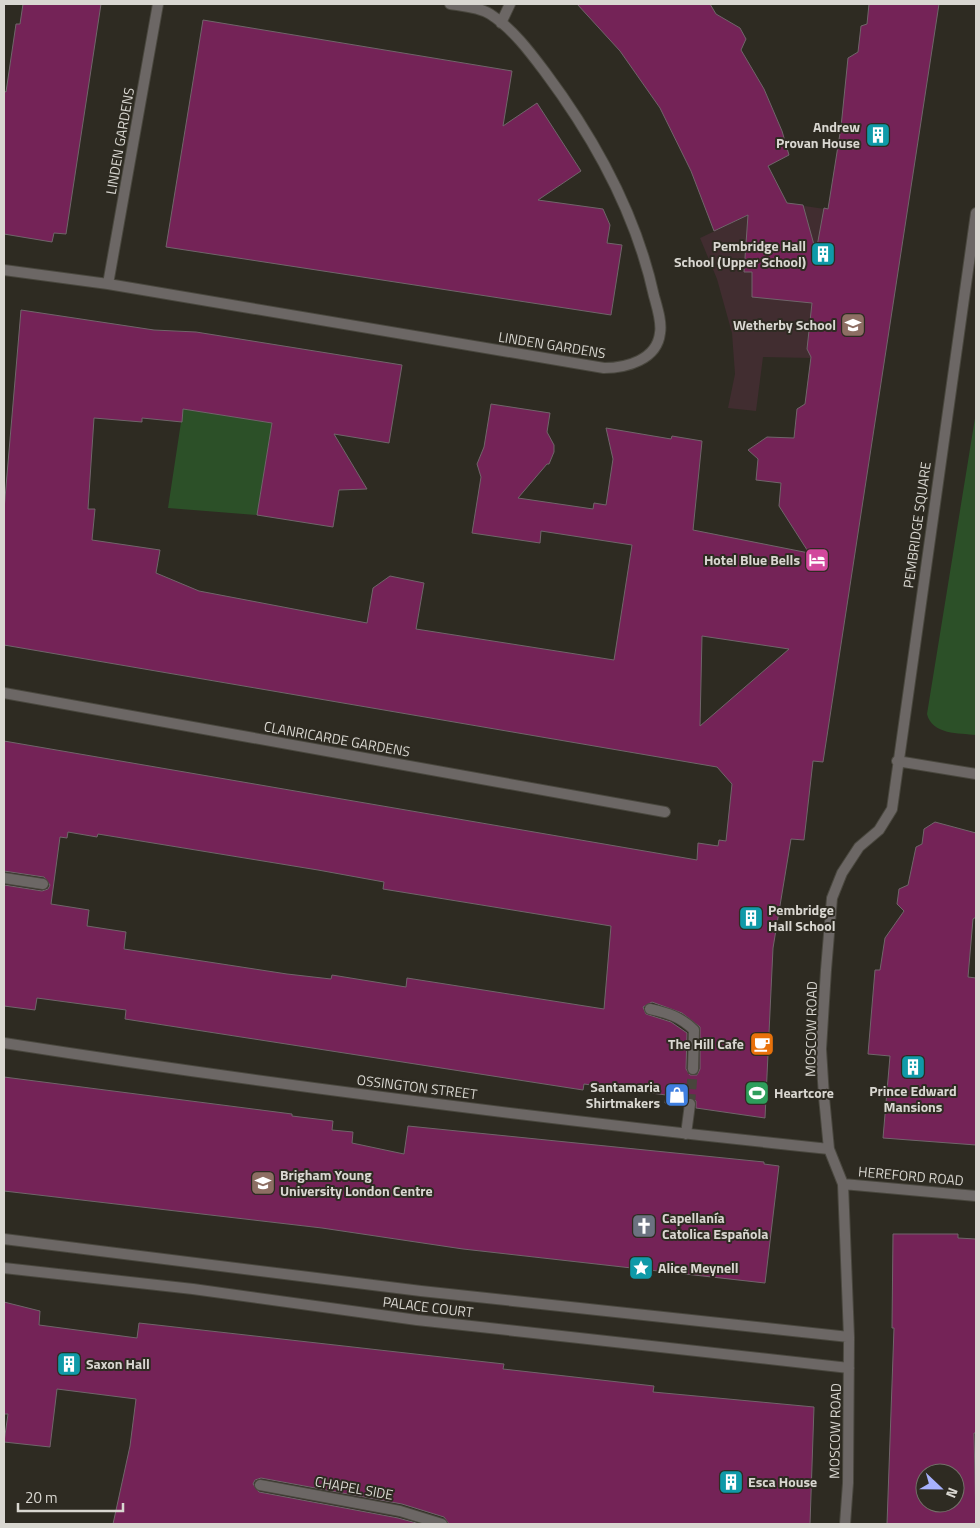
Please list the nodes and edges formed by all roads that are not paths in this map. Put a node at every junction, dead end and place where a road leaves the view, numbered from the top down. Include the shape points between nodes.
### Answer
1 (158, 4) edge
2 (450, 4) edge
3 (510, 4) edge
4 (501, 23) junction
5 (976, 213) edge
6 (4, 270) edge
7 (108, 284) junction
8 (4, 693) edge
9 (897, 761) junction
10 (976, 774) edge
11 (665, 812) dead end
12 (4, 878) edge
13 (42, 884) dead end
14 (650, 1010) dead end
15 (4, 1043) edge
16 (693, 1069) tunnel mouth
17 (690, 1104) tunnel mouth
18 (686, 1134) junction
19 (829, 1149) junction
20 (843, 1184) junction
21 (976, 1196) edge
22 (4, 1238) edge
23 (4, 1268) edge
24 (849, 1336) junction
25 (849, 1368) junction
26 (260, 1485) dead end
27 (442, 1524) edge
28 (844, 1524) edge

1 - 7 street, LINDEN GARDENS
2 - 4 street, LINDEN GARDENS via 489,14
3 - 4 street
4 - 7 street, LINDEN GARDENS via 536,61 565,100 622,198 644,254 657,307 660,334 653,351 642,359 629,365 604,368
5 - 9 street, PEMBRIDGE SQUARE
6 - 7 street, LINDEN GARDENS
8 - 11 street, CLANRICARDE GARDENS
9 - 10 street
9 - 19 street, MOSCOW ROAD via 892,809 879,830 860,847 842,873 832,898 821,1049
12 - 13 street
14 - 16 street via 684,1020 694,1030
15 - 18 street, OSSINGTON STREET via 193,1073
17 - 18 street
18 - 19 street, OSSINGTON STREET
19 - 20 street, MOSCOW ROAD
20 - 21 street, HEREFORD ROAD
20 - 24 street, MOSCOW ROAD
22 - 24 street, PALACE COURT via 420,1291
23 - 25 street, PALACE COURT via 193,1289 417,1320
24 - 25 street, MOSCOW ROAD
25 - 28 street, MOSCOW ROAD via 848,1482
26 - 27 street, CHAPEL SIDE via 400,1511

